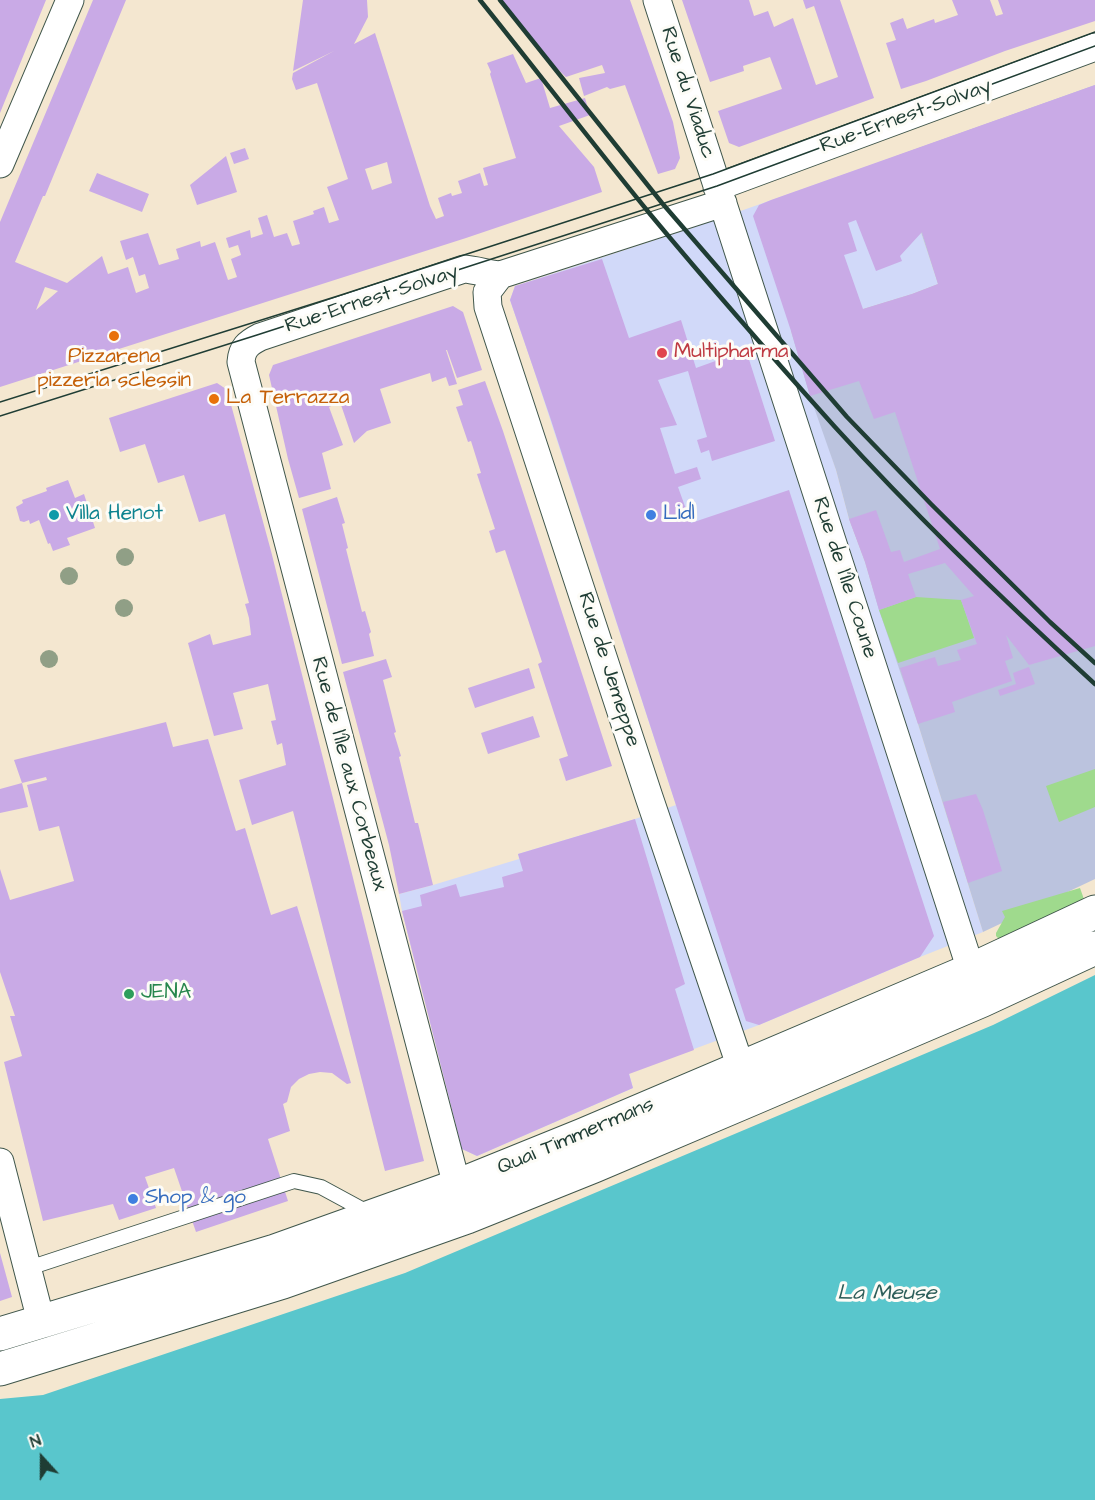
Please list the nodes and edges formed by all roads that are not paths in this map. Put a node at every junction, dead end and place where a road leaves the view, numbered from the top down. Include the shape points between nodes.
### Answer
1 (70, 0) edge
2 (657, 0) edge
3 (1095, 47) edge
4 (0, 164) edge
5 (720, 195) junction
6 (500, 275) junction
7 (241, 362) joint
8 (1095, 912) edge
9 (1095, 948) edge
10 (971, 970) junction
11 (741, 1068) junction
12 (0, 1162) edge
13 (457, 1186) junction
14 (373, 1216) junction
15 (24, 1257) junction
16 (40, 1321) junction
17 (0, 1334) edge
18 (0, 1369) edge

1 - 4 street
2 - 5 street, Rue du Viaduc
3 - 5 street, Rue Ernest Solvay
5 - 6 street, Rue Ernest Solvay
5 - 10 street, Rue de l'Île Coune
6 - 7 street, Rue Ernest Solvay via 464,269 260,337 245,346
6 - 11 street, Rue de Jemeppe via 487,292 488,307
7 - 13 street, Rue de l'Île aux Corbeaux
8 - 10 main road, Quai Timmermans
9 - 18 main road, Quai Timmermans via 765,1094 467,1217 283,1282
10 - 11 main road, Quai Timmermans
11 - 13 main road, Quai Timmermans
12 - 15 street
13 - 14 main road, Quai Timmermans
14 - 15 lane via 321,1187 294,1181 38,1265
14 - 16 main road, Quai Timmermans via 274,1251
15 - 16 street
16 - 17 main road, Quai Timmermans

